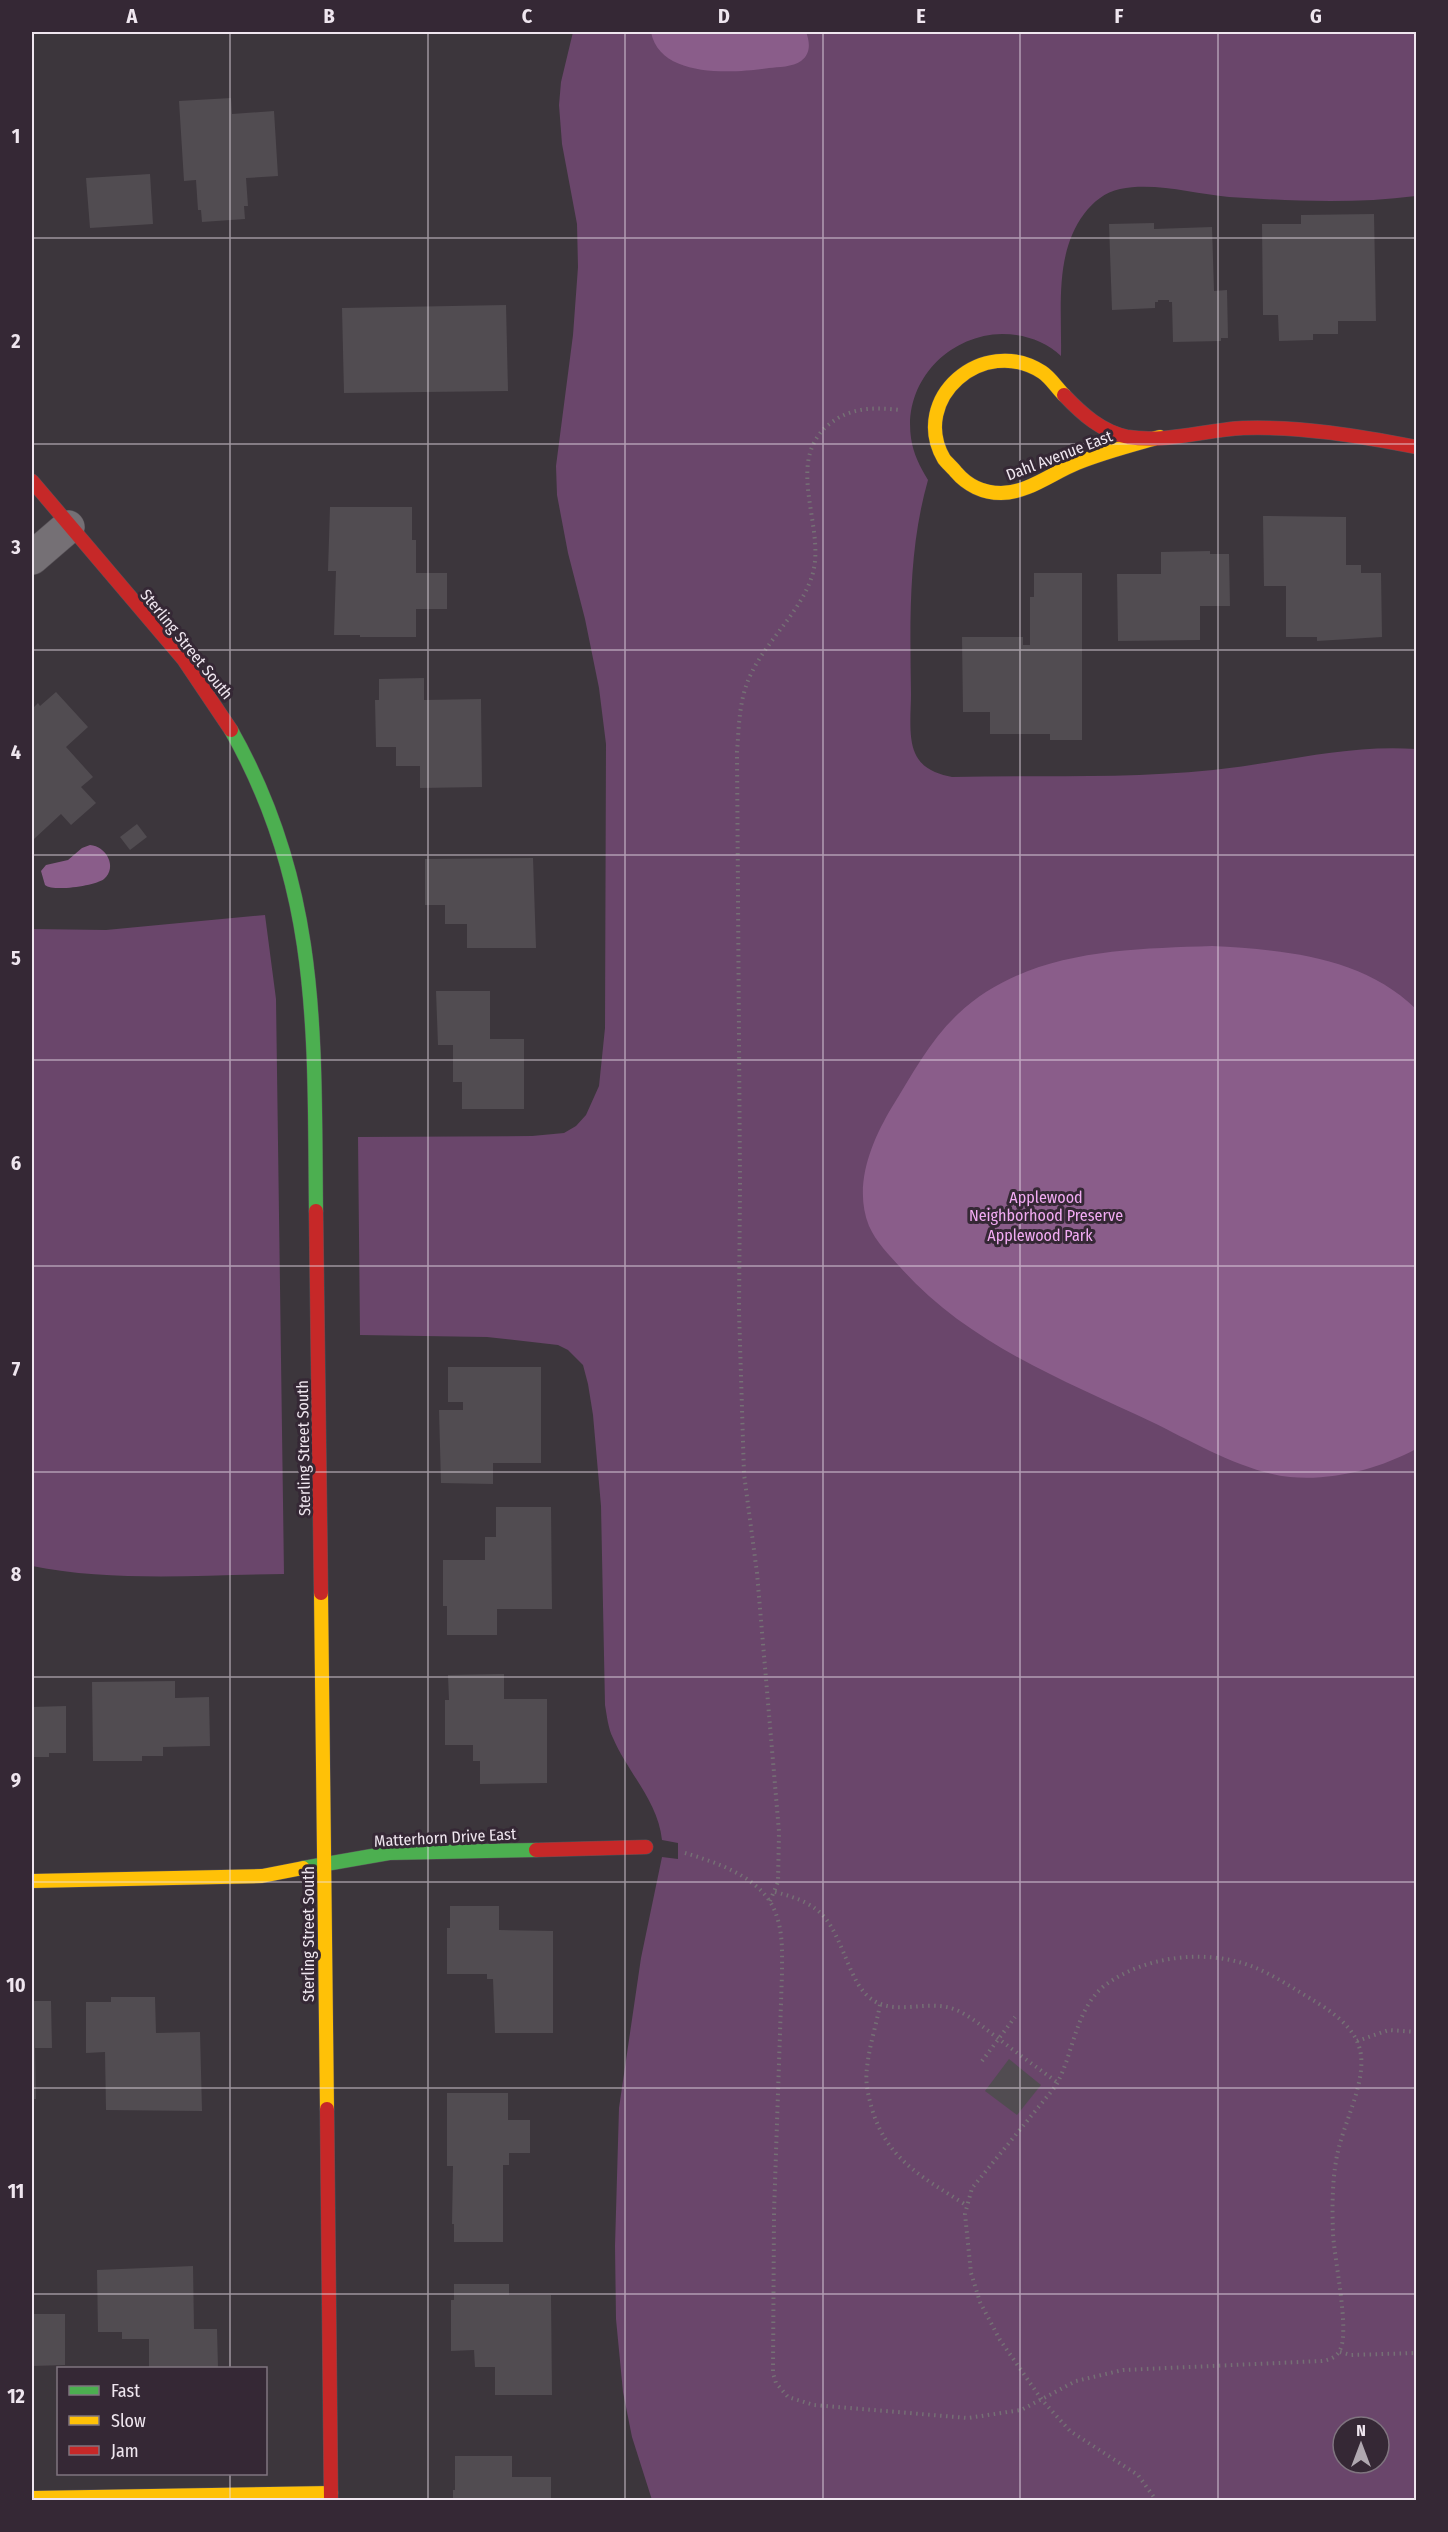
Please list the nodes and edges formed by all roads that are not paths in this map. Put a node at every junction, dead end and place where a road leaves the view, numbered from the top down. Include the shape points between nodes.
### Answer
1 (1160, 437) junction
2 (1416, 447) edge
3 (32, 481) edge
4 (68, 527) junction
5 (32, 558) edge
6 (646, 1847) road end
7 (324, 1865) junction
8 (32, 1881) edge
9 (331, 2497) edge
10 (32, 2498) edge

1 - 1 street, Dahl Avenue East via 1130,437 1102,428 1074,406 1042,372 1010,359 984,361 960,373 946,391 937,415 938,440 946,460 971,486 990,492 1025,488 1082,461
1 - 2 street, Dahl Avenue East via 1243,428 1294,428
3 - 4 street, Sterling Street South
4 - 5 street
4 - 7 street, Sterling Street South via 172,646 226,719 270,807 302,918 309,970 315,1091
6 - 7 street, Matterhorn Drive East via 389,1853
7 - 8 street, Matterhorn Drive East via 262,1876
7 - 9 street, Sterling Street South
9 - 10 street

